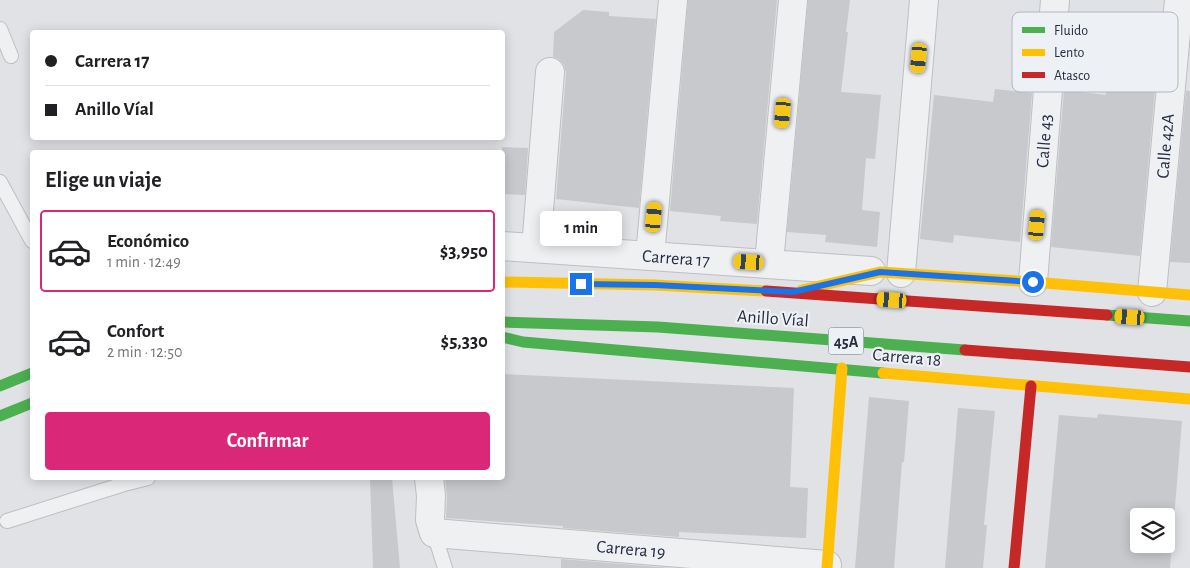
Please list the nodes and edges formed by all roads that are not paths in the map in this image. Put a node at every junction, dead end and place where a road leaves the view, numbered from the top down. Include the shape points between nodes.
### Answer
1 (673, 0) edge
2 (793, 0) edge
3 (924, 0) edge
4 (0, 29) edge
5 (11, 56) dead end
6 (550, 72) dead end
7 (1048, 92) edge
8 (1170, 92) edge
9 (0, 182) edge
10 (30, 237) edge
11 (505, 246) edge
12 (536, 248) junction
13 (650, 256) junction
14 (769, 263) junction
15 (891, 272) junction
16 (505, 282) edge
17 (1033, 282) junction
18 (793, 292) junction
19 (1152, 292) junction
20 (1190, 295) edge
21 (1190, 321) edge
22 (505, 322) edge
23 (505, 338) edge
24 (1190, 367) edge
25 (842, 368) junction
26 (30, 374) edge
27 (0, 386) edge
28 (1031, 386) junction
29 (1190, 399) edge
30 (30, 404) edge
31 (0, 416) edge
32 (430, 480) edge
33 (124, 481) edge
34 (7, 521) dead end
35 (434, 533) junction
36 (827, 566) edge
37 (445, 568) edge
38 (1014, 568) edge

1 - 13 street
2 - 14 street
3 - 15 street
4 - 5 lane
6 - 12 street
7 - 17 street, Calle 43
8 - 19 street, Calle 42A
9 - 10 lane
11 - 12 street, Carrera 17
12 - 13 street, Carrera 17
13 - 14 street, Carrera 17
14 - 15 street, Carrera 17
15 - 17 main road, Carrera 17
15 - 18 main road, Carrera 17
16 - 18 main road, Anillo Víal
17 - 19 main road, Carrera 17
18 - 21 main road, Anillo Víal
19 - 20 main road, Carrera 17
22 - 24 main road, Anillo Víal / 45A via 668,328
23 - 25 main road, Carrera 18 via 523,342
25 - 28 main road, Carrera 18
25 - 36 main road
26 - 27 main road
28 - 29 main road, Carrera 18
28 - 38 main road
30 - 31 main road
32 - 35 street via 430,520
33 - 34 lane
35 - 36 street, Carrera 19
35 - 37 lane

